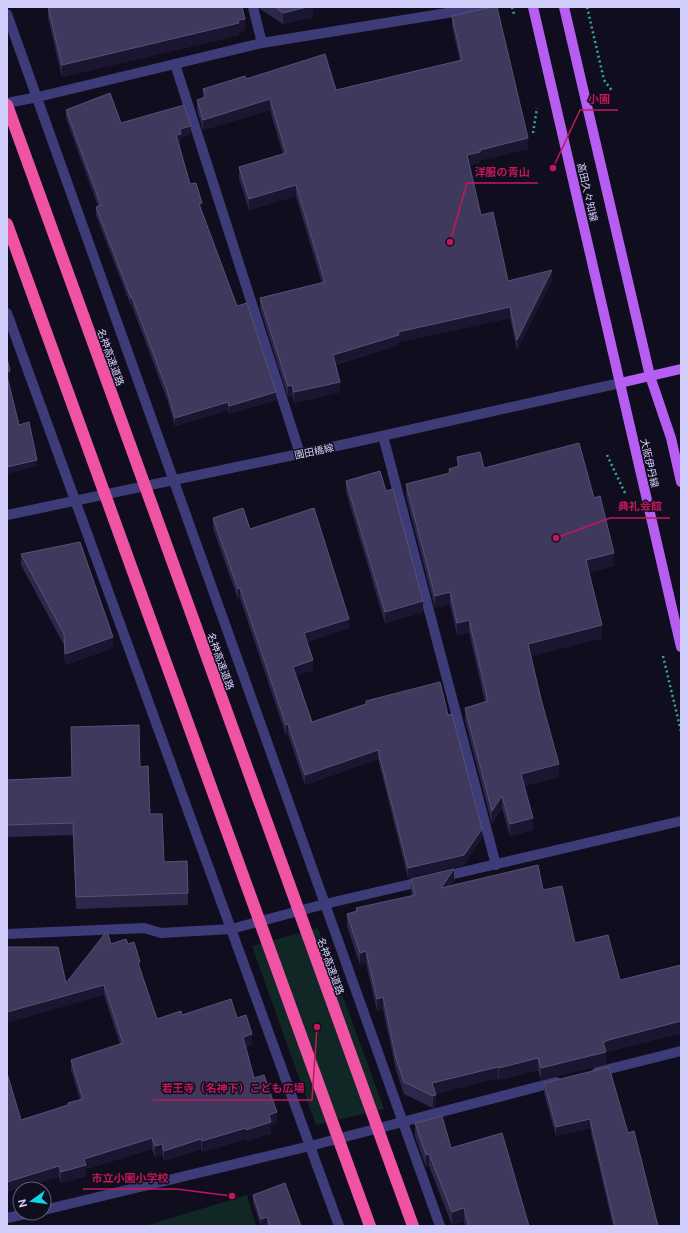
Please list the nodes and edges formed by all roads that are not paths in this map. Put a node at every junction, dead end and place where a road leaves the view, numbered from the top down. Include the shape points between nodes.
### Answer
1 (253, 7) edge
2 (484, 7) edge
3 (532, 7) edge
4 (564, 7) edge
5 (7, 14) edge
6 (262, 43) junction
7 (175, 64) junction
8 (38, 97) junction
9 (7, 104) edge
10 (7, 224) edge
11 (7, 313) edge
12 (681, 369) edge
13 (650, 376) junction
14 (620, 383) junction
15 (383, 436) junction
16 (300, 454) junction
17 (174, 480) junction
18 (681, 482) edge
19 (74, 501) junction
20 (7, 515) edge
21 (681, 647) edge
22 (681, 822) edge
23 (496, 865) junction
24 (325, 904) junction
25 (231, 929) junction
26 (7, 934) edge
27 (681, 1051) edge
28 (588, 1074) edge
29 (565, 1080) edge
30 (402, 1122) junction
31 (310, 1146) junction
32 (52, 1208) edge
33 (339, 1226) edge
34 (370, 1226) edge
35 (413, 1226) edge
36 (440, 1226) edge

1 - 6 street
2 - 6 street
3 - 14 main road, 高田久々知線
4 - 13 main road, 高田久々知線
5 - 8 street
6 - 7 street
7 - 8 street
7 - 16 street
8 - 9 street
8 - 17 street
9 - 35 highway, 名神高速道路, bridge
10 - 34 highway, bridge
11 - 19 street
12 - 13 main road
13 - 14 main road
13 - 18 main road via 671,438
14 - 15 street, 園田橋線
14 - 21 main road, 大阪伊丹線
15 - 16 street, 園田橋線
15 - 23 street
16 - 17 street, 園田橋線
17 - 19 street, 園田橋線
17 - 24 street
19 - 20 street, 園田橋線
19 - 25 street
22 - 23 street
23 - 24 street
24 - 25 street
24 - 30 street
25 - 26 street via 161,933 144,928
25 - 31 street
27 - 28 street
29 - 30 street
30 - 31 street
30 - 36 street
31 - 32 street
31 - 33 street

